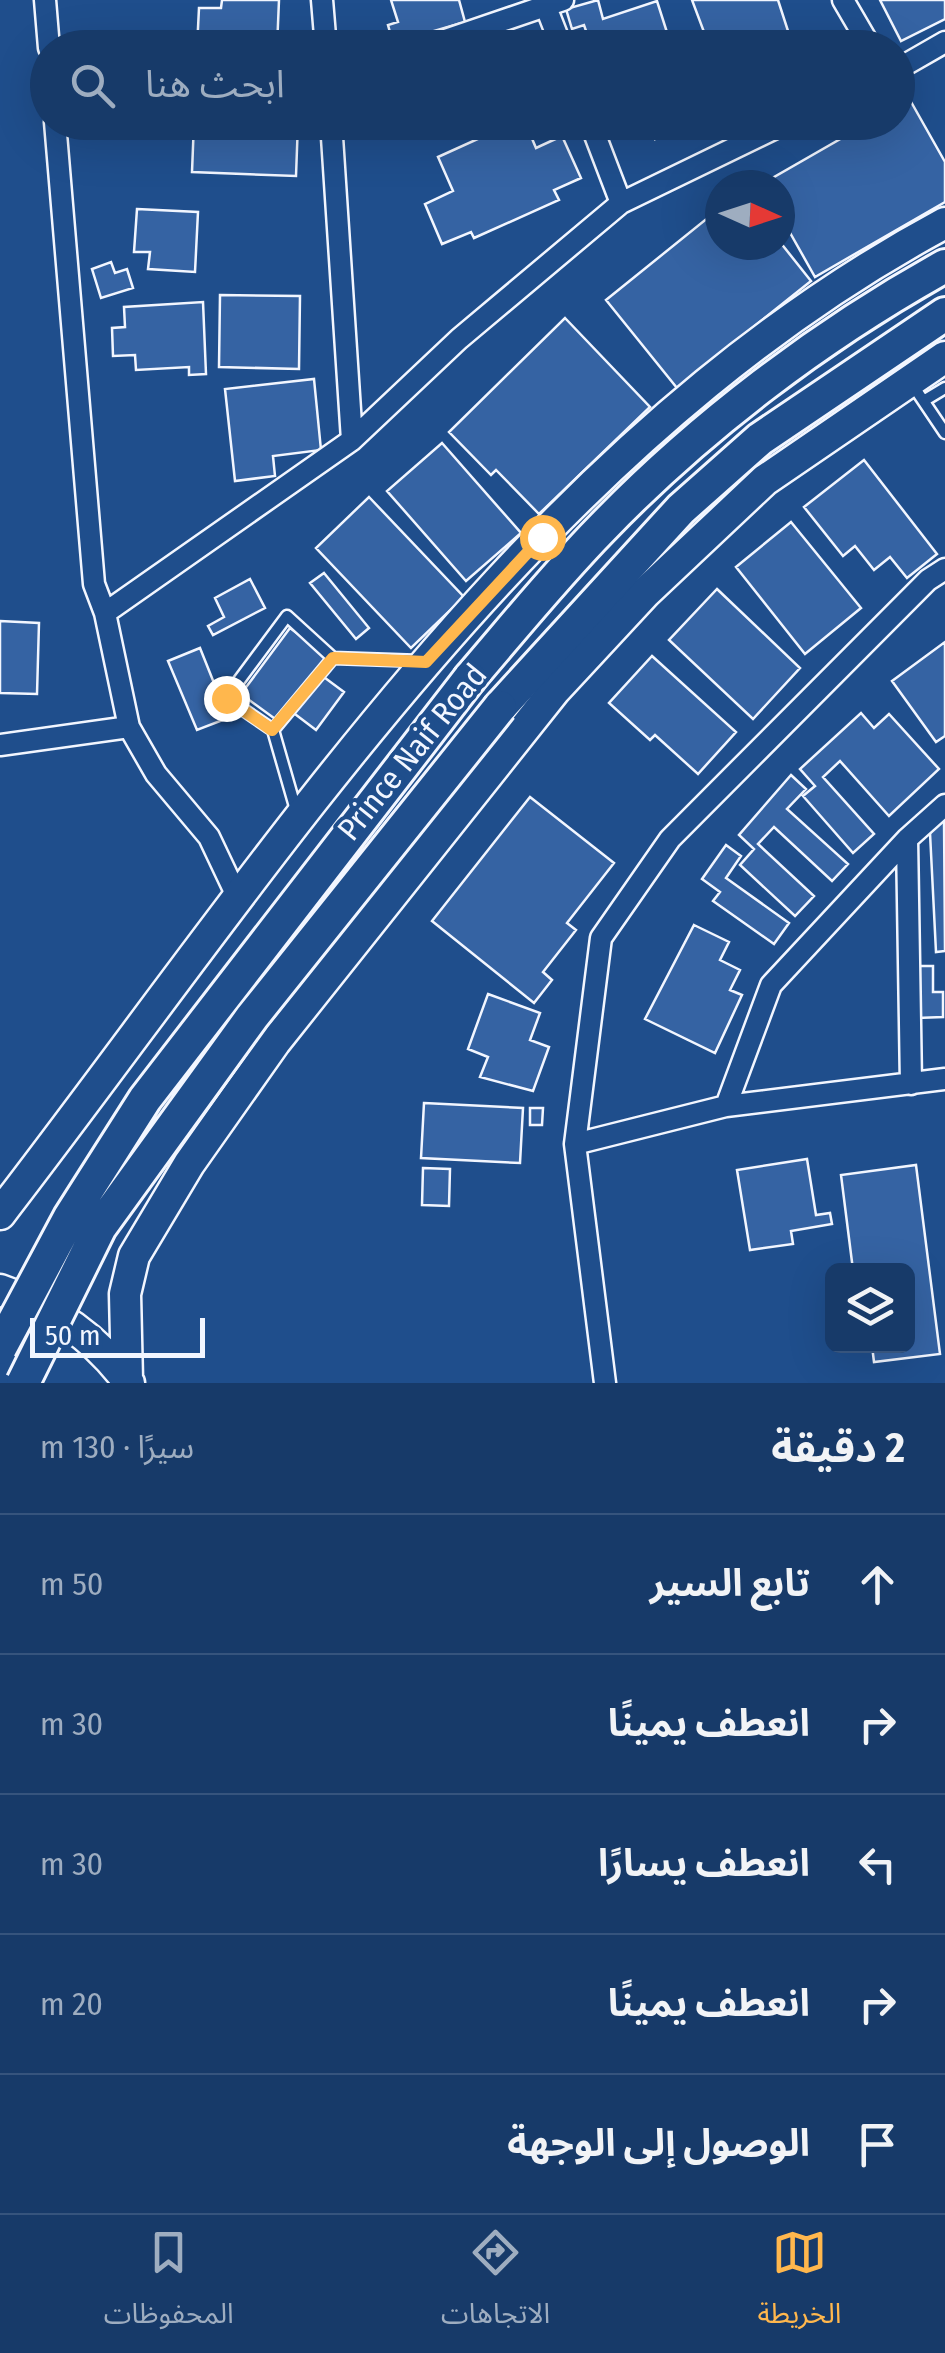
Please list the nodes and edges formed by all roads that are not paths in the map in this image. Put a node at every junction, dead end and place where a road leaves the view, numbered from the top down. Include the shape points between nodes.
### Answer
1 (45, 0) edge
2 (322, 0) edge
3 (843, 0) edge
4 (554, 3) edge
5 (48, 30) edge
6 (324, 30) edge
7 (475, 30) edge
8 (559, 30) edge
9 (860, 30) edge
10 (945, 42) edge
11 (915, 59) edge
12 (57, 140) edge
13 (332, 140) edge
14 (597, 140) edge
15 (751, 140) edge
16 (621, 203) junction
17 (945, 224) edge
18 (945, 266) edge
19 (945, 314) edge
20 (945, 357) edge
21 (945, 388) edge
22 (917, 390) junction
23 (945, 434) edge
24 (352, 440) junction
25 (945, 569) edge
26 (106, 613) junction
27 (333, 658) junction
28 (426, 662) junction
29 (129, 727) junction
30 (272, 730) junction
31 (0, 745) edge
32 (945, 805) edge
33 (299, 820) junction
34 (907, 839) junction
35 (236, 894) junction
36 (945, 1079) edge
37 (911, 1084) junction
38 (726, 1106) junction
39 (575, 1144) junction
40 (0, 1214) edge
41 (0, 1290) edge
42 (0, 1348) edge
43 (128, 1381) edge
44 (23, 1383) edge
45 (605, 1383) edge

1 - 5 street
2 - 6 street
3 - 9 street
4 - 7 street
4 - 8 street
10 - 11 street
12 - 26 street via 94,584
13 - 24 street
14 - 16 street
15 - 16 street
16 - 24 street via 458,339
17 - 28 main road via 836,288 646,438
18 - 42 main road, Prince Naif Road, bridge via 878,304 672,461 601,529 470,678 144,1099 70,1216
19 - 44 main road, Prince Naif Road, bridge via 760,439 720,474 500,706 252,1017 100,1227
20 - 22 main road
21 - 22 lane
22 - 23 lane
22 - 43 main road via 765,480 555,690 275,1042 189,1164 134,1256 125,1294
24 - 26 street
25 - 39 street via 670,839 601,938
26 - 29 street
27 - 28 lane
27 - 30 lane
27 - 30 lane via 287,616 226,698
28 - 33 main road
29 - 31 street
29 - 35 street via 156,774 209,836
30 - 33 lane
32 - 34 street
33 - 35 main road
34 - 37 street
34 - 38 street via 771,984
35 - 40 main road
36 - 37 street
37 - 38 street
38 - 39 street
39 - 45 street
41 - 43 main road via 71,1324

